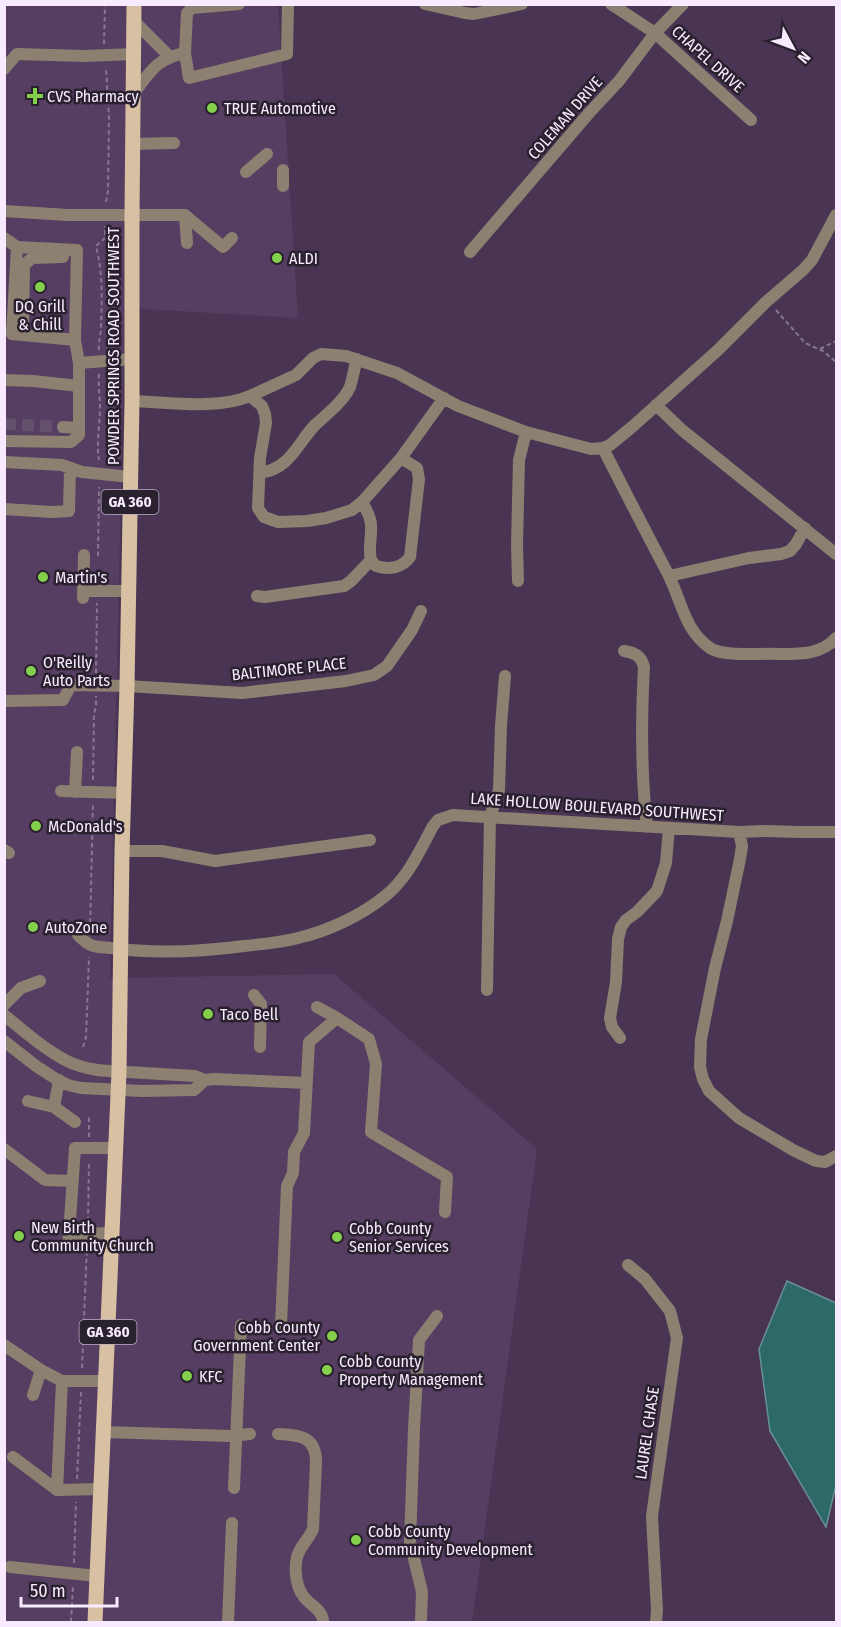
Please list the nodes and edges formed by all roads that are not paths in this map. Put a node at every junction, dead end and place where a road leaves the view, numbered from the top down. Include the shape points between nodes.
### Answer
1 (134, 4) edge
2 (239, 4) edge
3 (288, 4) edge
4 (425, 4) edge
5 (522, 4) edge
6 (611, 4) edge
7 (683, 4) edge
8 (221, 5) edge
9 (134, 21) junction
10 (655, 33) junction
11 (185, 53) junction
12 (134, 54) junction
13 (169, 56) junction
14 (4, 69) edge
15 (134, 93) junction
16 (751, 120) dead end
17 (174, 143) dead end
18 (133, 144) junction
19 (267, 154) dead end
20 (283, 170) dead end
21 (246, 172) dead end
22 (283, 186) dead end
23 (4, 211) edge
24 (837, 214) edge
25 (132, 215) junction
26 (184, 215) junction
27 (4, 238) edge
28 (232, 238) dead end
29 (187, 243) dead end
30 (17, 247) junction
31 (70, 250) junction
32 (470, 252) dead end
33 (12, 330) junction
34 (75, 340) junction
35 (132, 358) junction
36 (357, 359) junction
37 (80, 363) junction
38 (4, 380) edge
39 (79, 386) junction
40 (250, 396) junction
41 (444, 398) junction
42 (132, 401) junction
43 (656, 405) junction
44 (63, 427) tunnel mouth
45 (79, 428) junction
46 (526, 432) junction
47 (4, 441) edge
48 (603, 448) junction
49 (401, 458) junction
50 (4, 462) edge
51 (70, 468) junction
52 (260, 473) junction
53 (130, 477) junction
54 (362, 502) junction
55 (4, 509) edge
56 (805, 528) junction
57 (837, 554) edge
58 (84, 555) dead end
59 (371, 560) junction
60 (669, 576) junction
61 (518, 581) dead end
62 (129, 591) junction
63 (257, 596) dead end
64 (421, 611) dead end
65 (837, 638) edge
66 (624, 651) dead end
67 (506, 676) dead end
68 (127, 686) junction
69 (4, 701) edge
70 (77, 752) dead end
71 (61, 791) dead end
72 (75, 792) junction
73 (124, 793) junction
74 (490, 817) junction
75 (647, 827) junction
76 (669, 828) junction
77 (739, 832) junction
78 (837, 832) edge
79 (370, 840) dead end
80 (122, 851) junction
81 (78, 935) dead end
82 (121, 949) junction
83 (40, 981) dead end
84 (487, 990) dead end
85 (254, 995) dead end
86 (4, 1005) edge
87 (317, 1007) dead end
88 (4, 1015) edge
89 (338, 1017) junction
90 (620, 1038) dead end
91 (6, 1046) edge
92 (260, 1047) dead end
93 (118, 1072) junction
94 (59, 1080) junction
95 (205, 1080) junction
96 (306, 1083) junction
97 (118, 1089) junction
98 (28, 1101) dead end
99 (54, 1107) junction
100 (75, 1122) dead end
101 (115, 1148) junction
102 (4, 1149) edge
103 (837, 1156) edge
104 (73, 1181) junction
105 (445, 1212) dead end
106 (111, 1233) junction
107 (628, 1265) dead end
108 (438, 1316) dead end
109 (241, 1325) dead end
110 (281, 1325) dead end
111 (4, 1345) edge
112 (41, 1370) junction
113 (62, 1381) junction
114 (106, 1382) junction
115 (33, 1395) dead end
116 (104, 1432) junction
117 (250, 1434) dead end
118 (278, 1434) dead end
119 (236, 1435) junction
120 (13, 1457) dead end
121 (234, 1488) dead end
122 (101, 1489) junction
123 (57, 1490) junction
124 (232, 1523) dead end
125 (10, 1568) dead end
126 (97, 1576) junction
127 (95, 1623) edge
128 (228, 1623) edge
129 (323, 1623) edge
130 (421, 1623) edge
131 (656, 1623) edge

1 - 9 main road, POWDER SPRINGS ROAD SOUTHWEST / GA 360
2 - 8 street
3 - 11 street via 287,54 189,78
4 - 5 street via 474,14
6 - 10 street, CHAPEL DRIVE
7 - 10 street, COLEMAN DRIVE
8 - 11 street via 192,8 187,14
9 - 12 main road, POWDER SPRINGS ROAD SOUTHWEST / GA 360
9 - 13 street
10 - 16 street, CHAPEL DRIVE
10 - 32 street, COLEMAN DRIVE via 619,81
11 - 13 street
12 - 14 street via 17,54
12 - 15 main road, POWDER SPRINGS ROAD SOUTHWEST / GA 360
13 - 15 street via 153,68
15 - 18 main road, POWDER SPRINGS ROAD SOUTHWEST / GA 360
17 - 18 street
18 - 25 main road, POWDER SPRINGS ROAD SOUTHWEST / GA 360
19 - 21 street
20 - 22 street
23 - 25 street
24 - 43 street via 812,260
25 - 26 street
25 - 35 main road, POWDER SPRINGS ROAD SOUTHWEST / GA 360
26 - 28 street via 223,247
26 - 29 street
27 - 30 street
30 - 31 street
30 - 33 street
31 - 33 street via 63,256 32,258 24,265 23,323
31 - 34 street via 77,250
33 - 34 street via 12,334
34 - 37 street
35 - 37 street
35 - 42 main road, POWDER SPRINGS ROAD SOUTHWEST / GA 360
36 - 40 street via 321,354 296,375
36 - 41 street via 397,373
36 - 52 street via 345,396 293,455 275,469
37 - 39 street
38 - 39 street
39 - 45 street
40 - 42 street via 221,404
40 - 52 street via 265,414
41 - 46 street
41 - 49 street
42 - 53 main road, POWDER SPRINGS ROAD SOUTHWEST / GA 360
43 - 48 street
43 - 56 street
44 - 45 street
45 - 47 street via 79,435 71,442
46 - 48 street via 591,449
46 - 61 street via 519,460
48 - 60 street
49 - 54 street
49 - 59 street via 417,468 410,557 390,568 376,566
50 - 51 street
51 - 53 street
51 - 55 street via 69,511
52 - 54 street via 258,508 264,518 278,522 326,518 352,510
53 - 62 main road, POWDER SPRINGS ROAD SOUTHWEST / GA 360
54 - 59 street via 370,516
56 - 57 street
56 - 60 street via 790,551
58 - 62 street via 83,595
59 - 63 street via 344,586
60 - 65 street via 692,630 719,652 813,653
62 - 68 main road, POWDER SPRINGS ROAD SOUTHWEST / GA 360
64 - 68 street, BALTIMORE PLACE via 399,650 374,675 242,693
66 - 75 street via 635,652 644,668 641,716
67 - 74 street via 499,790
68 - 69 street, BALTIMORE PLACE via 71,685 63,700
68 - 73 main road, POWDER SPRINGS ROAD SOUTHWEST / GA 360
70 - 72 street
71 - 72 street
72 - 73 street
73 - 80 main road, POWDER SPRINGS ROAD SOUTHWEST / GA 360
74 - 75 street, LAKE HOLLOW BOULEVARD SOUTHWEST
74 - 82 street, LAKE HOLLOW BOULEVARD SOUTHWEST via 453,815 438,820 410,870 396,886 367,909 323,930 275,943 233,948 162,952
74 - 84 street
75 - 76 street, LAKE HOLLOW BOULEVARD SOUTHWEST
76 - 77 street, LAKE HOLLOW BOULEVARD SOUTHWEST
76 - 90 street via 666,863 657,891 626,920 618,939 610,1018
77 - 78 street, LAKE HOLLOW BOULEVARD SOUTHWEST
77 - 103 street via 740,859 701,1039 702,1079 739,1118 793,1150 816,1161 825,1162
79 - 80 street via 215,861 162,850
80 - 82 main road, POWDER SPRINGS ROAD SOUTHWEST / GA 360
81 - 82 street, LAKE HOLLOW BOULEVARD SOUTHWEST via 90,945
82 - 93 main road, POWDER SPRINGS ROAD SOUTHWEST / GA 360
83 - 86 street via 21,988
85 - 92 street via 261,1004
87 - 89 street
88 - 93 street via 43,1047 69,1062
89 - 96 street via 309,1042
89 - 105 street via 369,1039 376,1064 371,1132 447,1177
91 - 94 street
93 - 95 street via 195,1076
93 - 97 main road, GA 360
94 - 97 street via 91,1090
94 - 99 street
95 - 96 street
95 - 97 street via 194,1090
96 - 110 street via 304,1133 294,1152 293,1173 287,1186
97 - 101 main road, GA 360
98 - 99 street
99 - 100 street
101 - 104 street via 75,1148
101 - 106 main road, GA 360
102 - 104 street via 45,1180
104 - 106 street via 68,1239
106 - 114 main road, GA 360
107 - 131 street, LAUREL CHASE via 645,1279 670,1311 677,1338 652,1516
108 - 130 street via 419,1340 410,1542 422,1592
109 - 119 street
111 - 112 street
112 - 113 street
112 - 115 street
113 - 114 street
113 - 123 street
114 - 116 main road, GA 360
116 - 119 street
116 - 122 main road, GA 360
117 - 119 street
118 - 129 street via 302,1437 315,1451 313,1529 299,1550 296,1570 301,1593 322,1614
119 - 121 street
120 - 123 street
122 - 123 street
122 - 126 main road, GA 360
124 - 128 street
125 - 126 street
126 - 127 main road, GA 360

